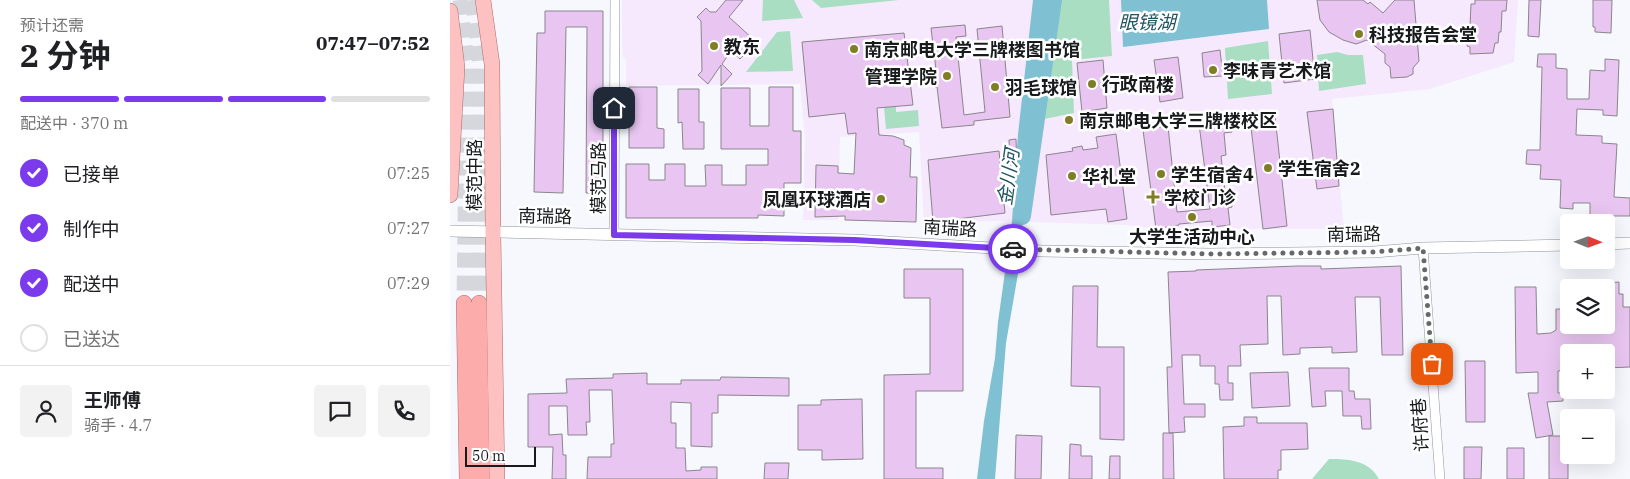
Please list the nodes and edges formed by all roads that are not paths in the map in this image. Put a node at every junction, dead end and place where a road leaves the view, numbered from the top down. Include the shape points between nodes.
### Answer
1 (483, 0) edge
2 (615, 0) edge
3 (450, 11) edge
4 (450, 195) edge
5 (450, 231) edge
6 (492, 232) junction
7 (614, 235) junction
8 (1630, 243) edge
9 (1615, 244) edge
10 (1560, 245) edge
11 (1423, 248) junction
12 (467, 478) edge
13 (492, 479) edge
14 (1440, 479) edge

1 - 6 main road, 模范中路 via 492,64
2 - 7 street, 模范马路
3 - 4 main road via 457,67
5 - 6 street, 南瑞路
6 - 7 street, 南瑞路
6 - 13 main road, 模范中路 via 496,350
7 - 11 street, 南瑞路 via 854,240 1042,251 1210,254 1374,252
8 - 9 street
10 - 11 street, 南瑞路
11 - 14 street, 许府巷
12 - 13 highway via 471,303

